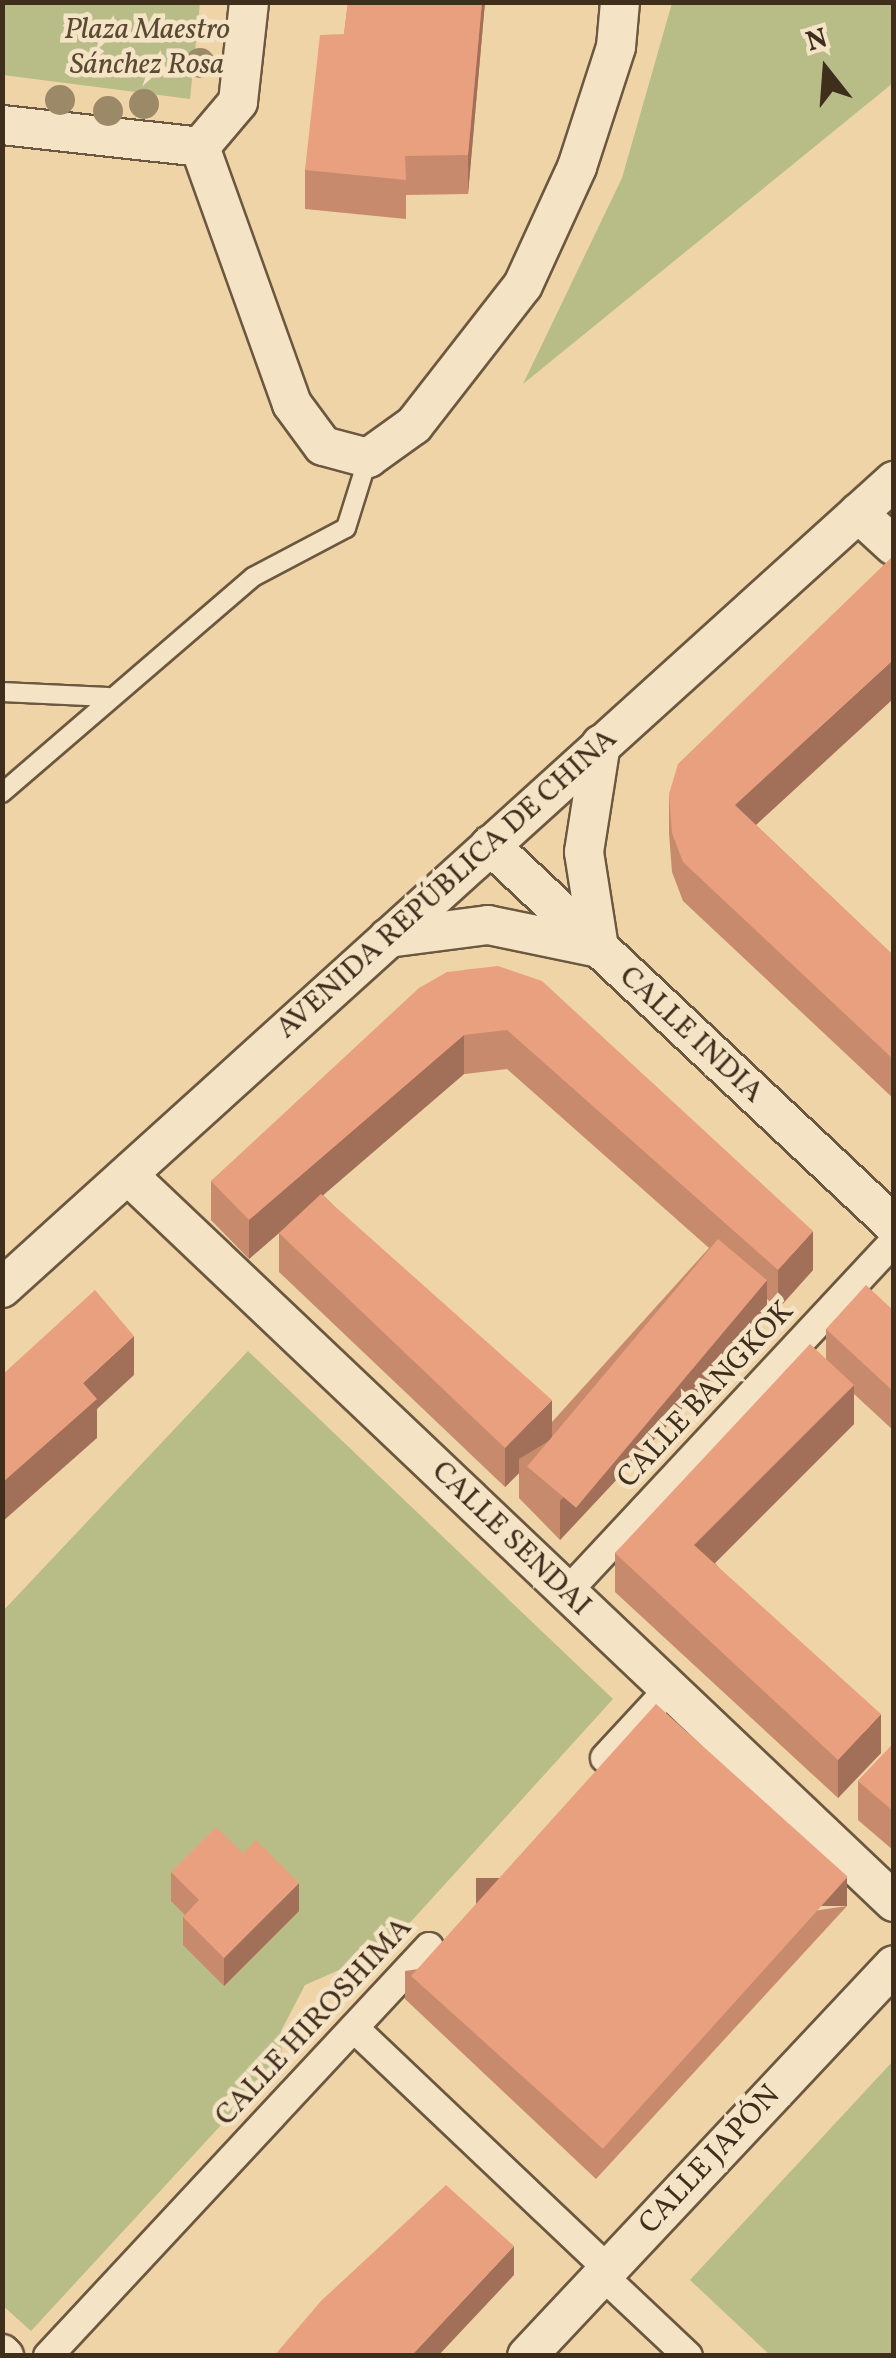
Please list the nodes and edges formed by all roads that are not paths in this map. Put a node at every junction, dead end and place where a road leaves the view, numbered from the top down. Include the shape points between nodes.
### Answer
1 (249, 2) edge
2 (620, 2) edge
3 (2, 125) edge
4 (200, 147) junction
5 (368, 458) junction
6 (894, 481) edge
7 (858, 513) junction
8 (894, 546) edge
9 (2, 692) edge
10 (108, 697) junction
11 (601, 744) junction
12 (2, 793) edge
13 (490, 846) junction
14 (388, 938) junction
15 (598, 948) junction
16 (128, 1176) junction
17 (894, 1225) edge
18 (894, 1241) edge
19 (2, 1288) edge
20 (567, 1592) junction
21 (669, 1690) junction
22 (590, 1774) edge
23 (894, 1902) edge
24 (446, 1929) edge
25 (894, 1965) edge
26 (354, 2028) junction
27 (605, 2272) junction
28 (48, 2356) edge
29 (526, 2356) edge
30 (688, 2356) edge

1 - 4 street via 238,102
2 - 5 street via 616,47 578,167 523,285 414,425
3 - 4 street
4 - 5 street via 292,404 323,446
5 - 10 lane via 346,528 252,577
6 - 7 street, AVENIDA REPÚBLICA DE CHINA
7 - 8 street
7 - 11 street, AVENIDA REPÚBLICA DE CHINA
9 - 10 lane
10 - 12 lane
11 - 13 street, AVENIDA REPÚBLICA DE CHINA
11 - 15 street via 584,852
13 - 14 street, AVENIDA REPÚBLICA DE CHINA
13 - 15 street, CALLE INDIA
14 - 15 street via 488,925
14 - 16 street, AVENIDA REPÚBLICA DE CHINA
15 - 17 street, CALLE INDIA
16 - 19 street, AVENIDA REPÚBLICA DE CHINA
16 - 20 street, CALLE SENDAI
18 - 20 street, CALLE BANGKOK
20 - 21 street, CALLE SENDAI
21 - 22 street
21 - 23 street, CALLE SENDAI
24 - 26 street, CALLE HIROSHIMA
25 - 27 street, CALLE JAPÓN
26 - 27 street
26 - 28 street, CALLE HIROSHIMA
27 - 29 street, CALLE JAPÓN
27 - 30 street

